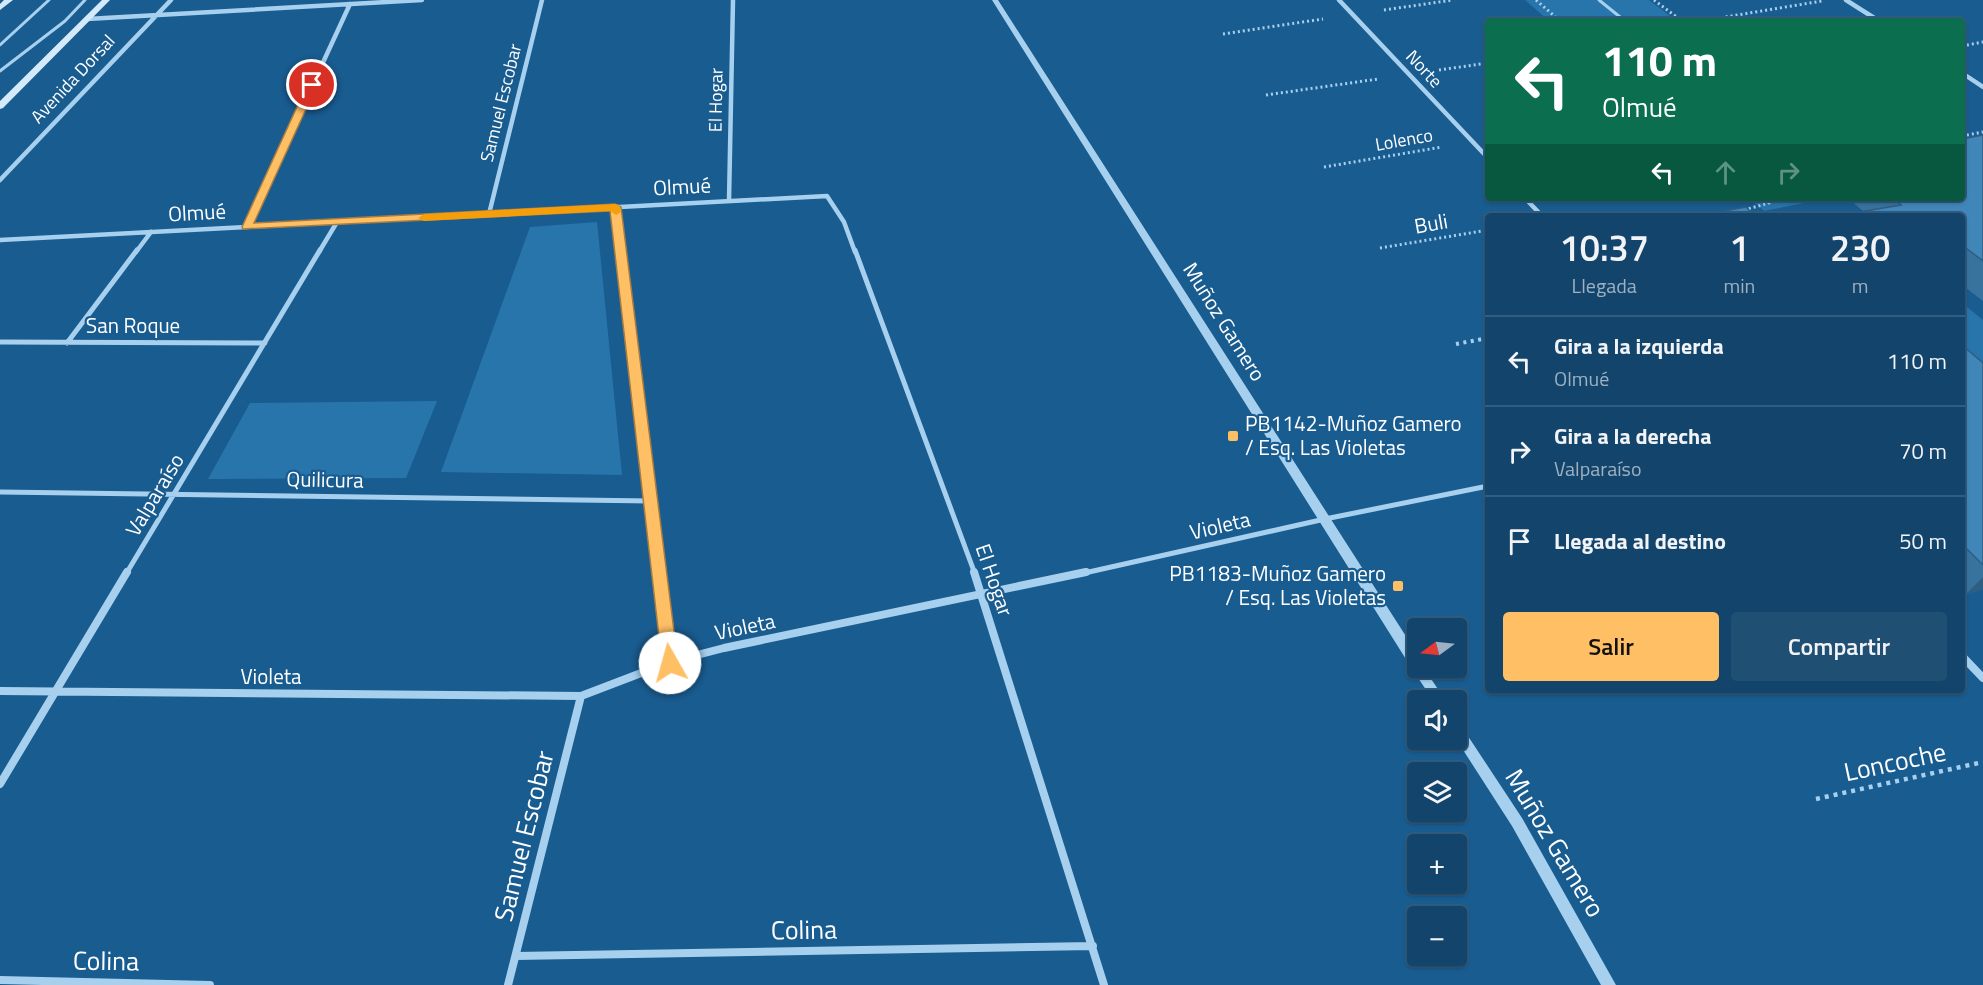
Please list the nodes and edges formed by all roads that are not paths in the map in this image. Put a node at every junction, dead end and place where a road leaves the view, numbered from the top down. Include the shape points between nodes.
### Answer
1 (9, 0) edge
2 (49, 0) edge
3 (85, 0) edge
4 (106, 0) edge
5 (171, 0) edge
6 (422, 0) edge
7 (542, 0) edge
8 (733, 0) edge
9 (995, 0) edge
10 (1339, 0) edge
11 (1599, 0) edge
12 (1846, 0) edge
13 (350, 4) junction
14 (0, 8) edge
15 (156, 16) junction
16 (1621, 18) edge
17 (1875, 18) edge
18 (87, 19) junction
19 (0, 45) edge
20 (0, 71) edge
21 (1965, 76) edge
22 (1983, 87) edge
23 (0, 106) edge
24 (1485, 155) edge
25 (0, 180) edge
26 (827, 196) joint
27 (729, 201) junction
28 (1528, 201) edge
29 (615, 207) junction
30 (1539, 213) edge
31 (489, 214) junction
32 (337, 222) junction
33 (247, 227) junction
34 (151, 232) junction
35 (0, 240) edge
36 (0, 342) edge
37 (67, 343) junction
38 (265, 343) junction
39 (1485, 487) edge
40 (0, 492) edge
41 (174, 495) junction
42 (650, 501) junction
43 (1324, 519) junction
44 (983, 595) junction
45 (1407, 650) edge
46 (1965, 659) edge
47 (670, 663) junction
48 (1983, 678) edge
49 (0, 692) edge
50 (55, 692) junction
51 (581, 696) junction
52 (1467, 745) edge
53 (0, 784) edge
54 (1093, 946) junction
55 (516, 956) junction
56 (0, 980) edge
57 (210, 985) edge
58 (508, 985) edge
59 (1104, 985) edge
60 (1609, 985) edge

1 - 14 main road
2 - 19 lane
3 - 20 lane via 65,21
4 - 18 main road, Avenida Dorsal
5 - 15 street, Avenida Dorsal
6 - 13 street
7 - 31 street, Samuel Escobar
8 - 27 street, El Hogar
9 - 43 street, Muñoz Gamero
10 - 24 street, Norte
11 - 16 lane
12 - 17 street
13 - 15 street
13 - 33 street
15 - 18 street
15 - 25 street, Avenida Dorsal
18 - 23 main road, Avenida Dorsal
21 - 22 street
26 - 27 street, Olmué
26 - 44 street, El Hogar via 844,222
27 - 29 street, Olmué
28 - 30 street
29 - 31 street, Olmué
29 - 42 street
31 - 32 street, Olmué
32 - 33 street, Olmué
32 - 38 street, Valparaíso
33 - 34 street, Olmué
34 - 35 street, Olmué
34 - 37 street
36 - 37 street, San Roque
37 - 38 street, San Roque
38 - 41 street, Valparaíso
39 - 43 street, Violeta
40 - 41 street, Quilicura
41 - 42 street, Quilicura
41 - 50 street, Valparaíso
42 - 47 street
43 - 44 street, Violeta
43 - 45 street, Muñoz Gamero
44 - 47 street, Violeta via 724,648
44 - 54 street, El Hogar
46 - 48 street
47 - 51 street, Violeta
49 - 50 street, Violeta
50 - 51 street, Violeta
50 - 53 street, Valparaíso
51 - 55 street, Samuel Escobar
52 - 60 street, Muñoz Gamero via 1516,822
54 - 55 street, Colina
54 - 59 street, El Hogar
55 - 58 street, Samuel Escobar
56 - 57 street, Colina

